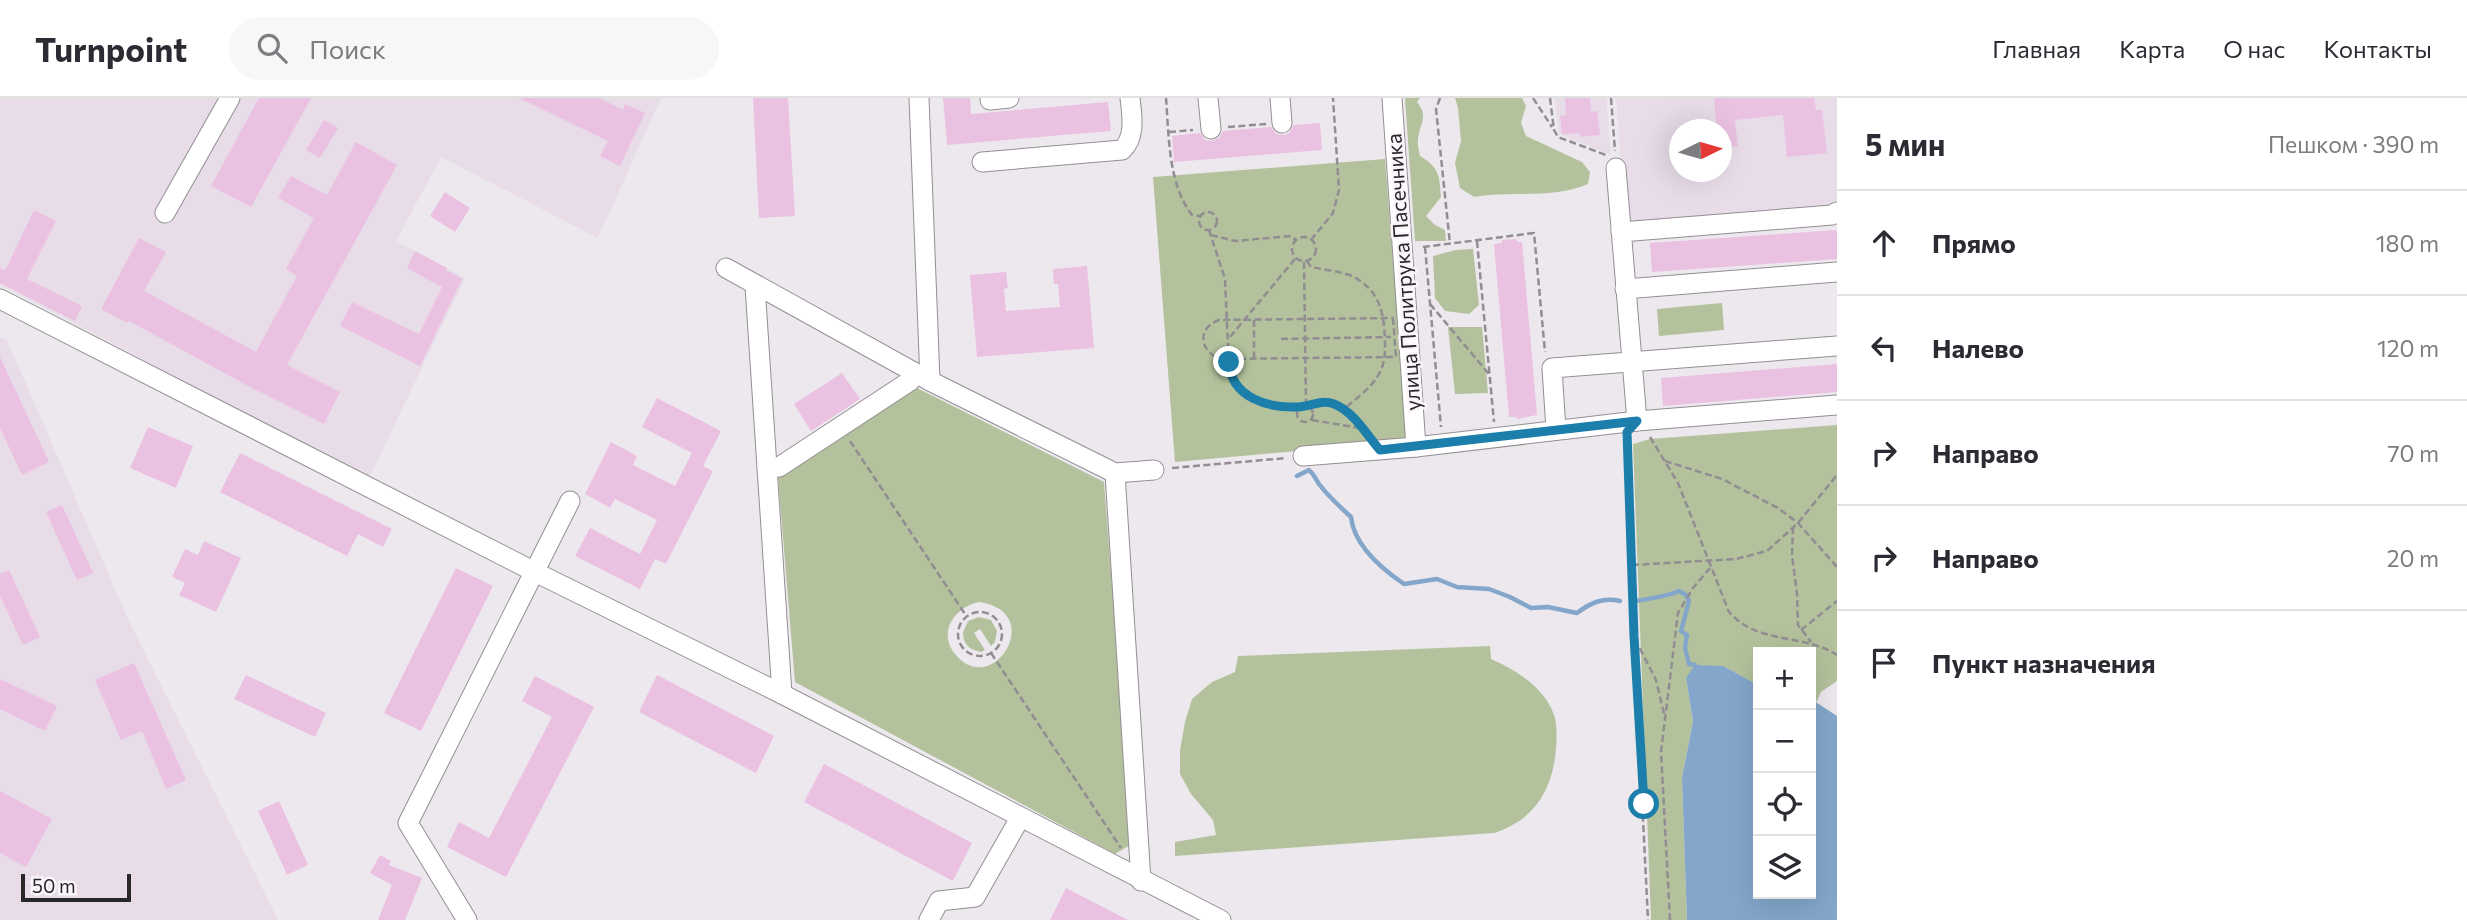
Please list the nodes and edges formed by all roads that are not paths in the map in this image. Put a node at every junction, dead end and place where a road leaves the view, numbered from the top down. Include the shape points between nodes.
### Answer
1 (230, 98) edge
2 (919, 98) edge
3 (1130, 98) edge
4 (1208, 98) edge
5 (1280, 98) edge
6 (1392, 98) edge
7 (1282, 123) dead end
8 (1210, 129) dead end
9 (982, 162) dead end
10 (1615, 162) road end
11 (1837, 212) edge
12 (165, 213) dead end
13 (1621, 233) junction
14 (726, 268) dead end
15 (1837, 271) edge
16 (755, 286) junction
17 (1625, 289) junction
18 (0, 299) edge
19 (1837, 346) edge
20 (1632, 360) junction
21 (922, 377) junction
22 (1837, 405) edge
23 (1637, 421) junction
24 (1556, 430) junction
25 (1416, 447) junction
26 (1303, 456) road end
27 (767, 468) junction
28 (1154, 470) road end
29 (1115, 473) junction
30 (570, 500) dead end
31 (535, 572) junction
32 (782, 694) junction
33 (1020, 817) junction
34 (1141, 881) junction
35 (467, 920) edge
36 (929, 920) edge
37 (1221, 920) edge

1 - 12 street
2 - 21 street
3 - 9 street via 1131,134 1122,150
4 - 8 street
5 - 7 street
6 - 25 street, улица Политрука Пасечника via 1402,248 1401,336
10 - 13 street
11 - 13 street
13 - 17 street
14 - 16 street
15 - 17 street
16 - 21 street
16 - 27 street
17 - 20 street
18 - 31 street
19 - 20 street
20 - 23 street
20 - 24 street via 1552,368
21 - 27 street via 779,467
21 - 29 street
22 - 23 street
23 - 24 street
24 - 25 street
25 - 26 street
27 - 32 street
28 - 29 street
29 - 34 street
30 - 31 street
31 - 32 street
31 - 35 street via 408,824
32 - 33 street
33 - 34 street
33 - 36 street via 975,897 939,901
34 - 37 street

